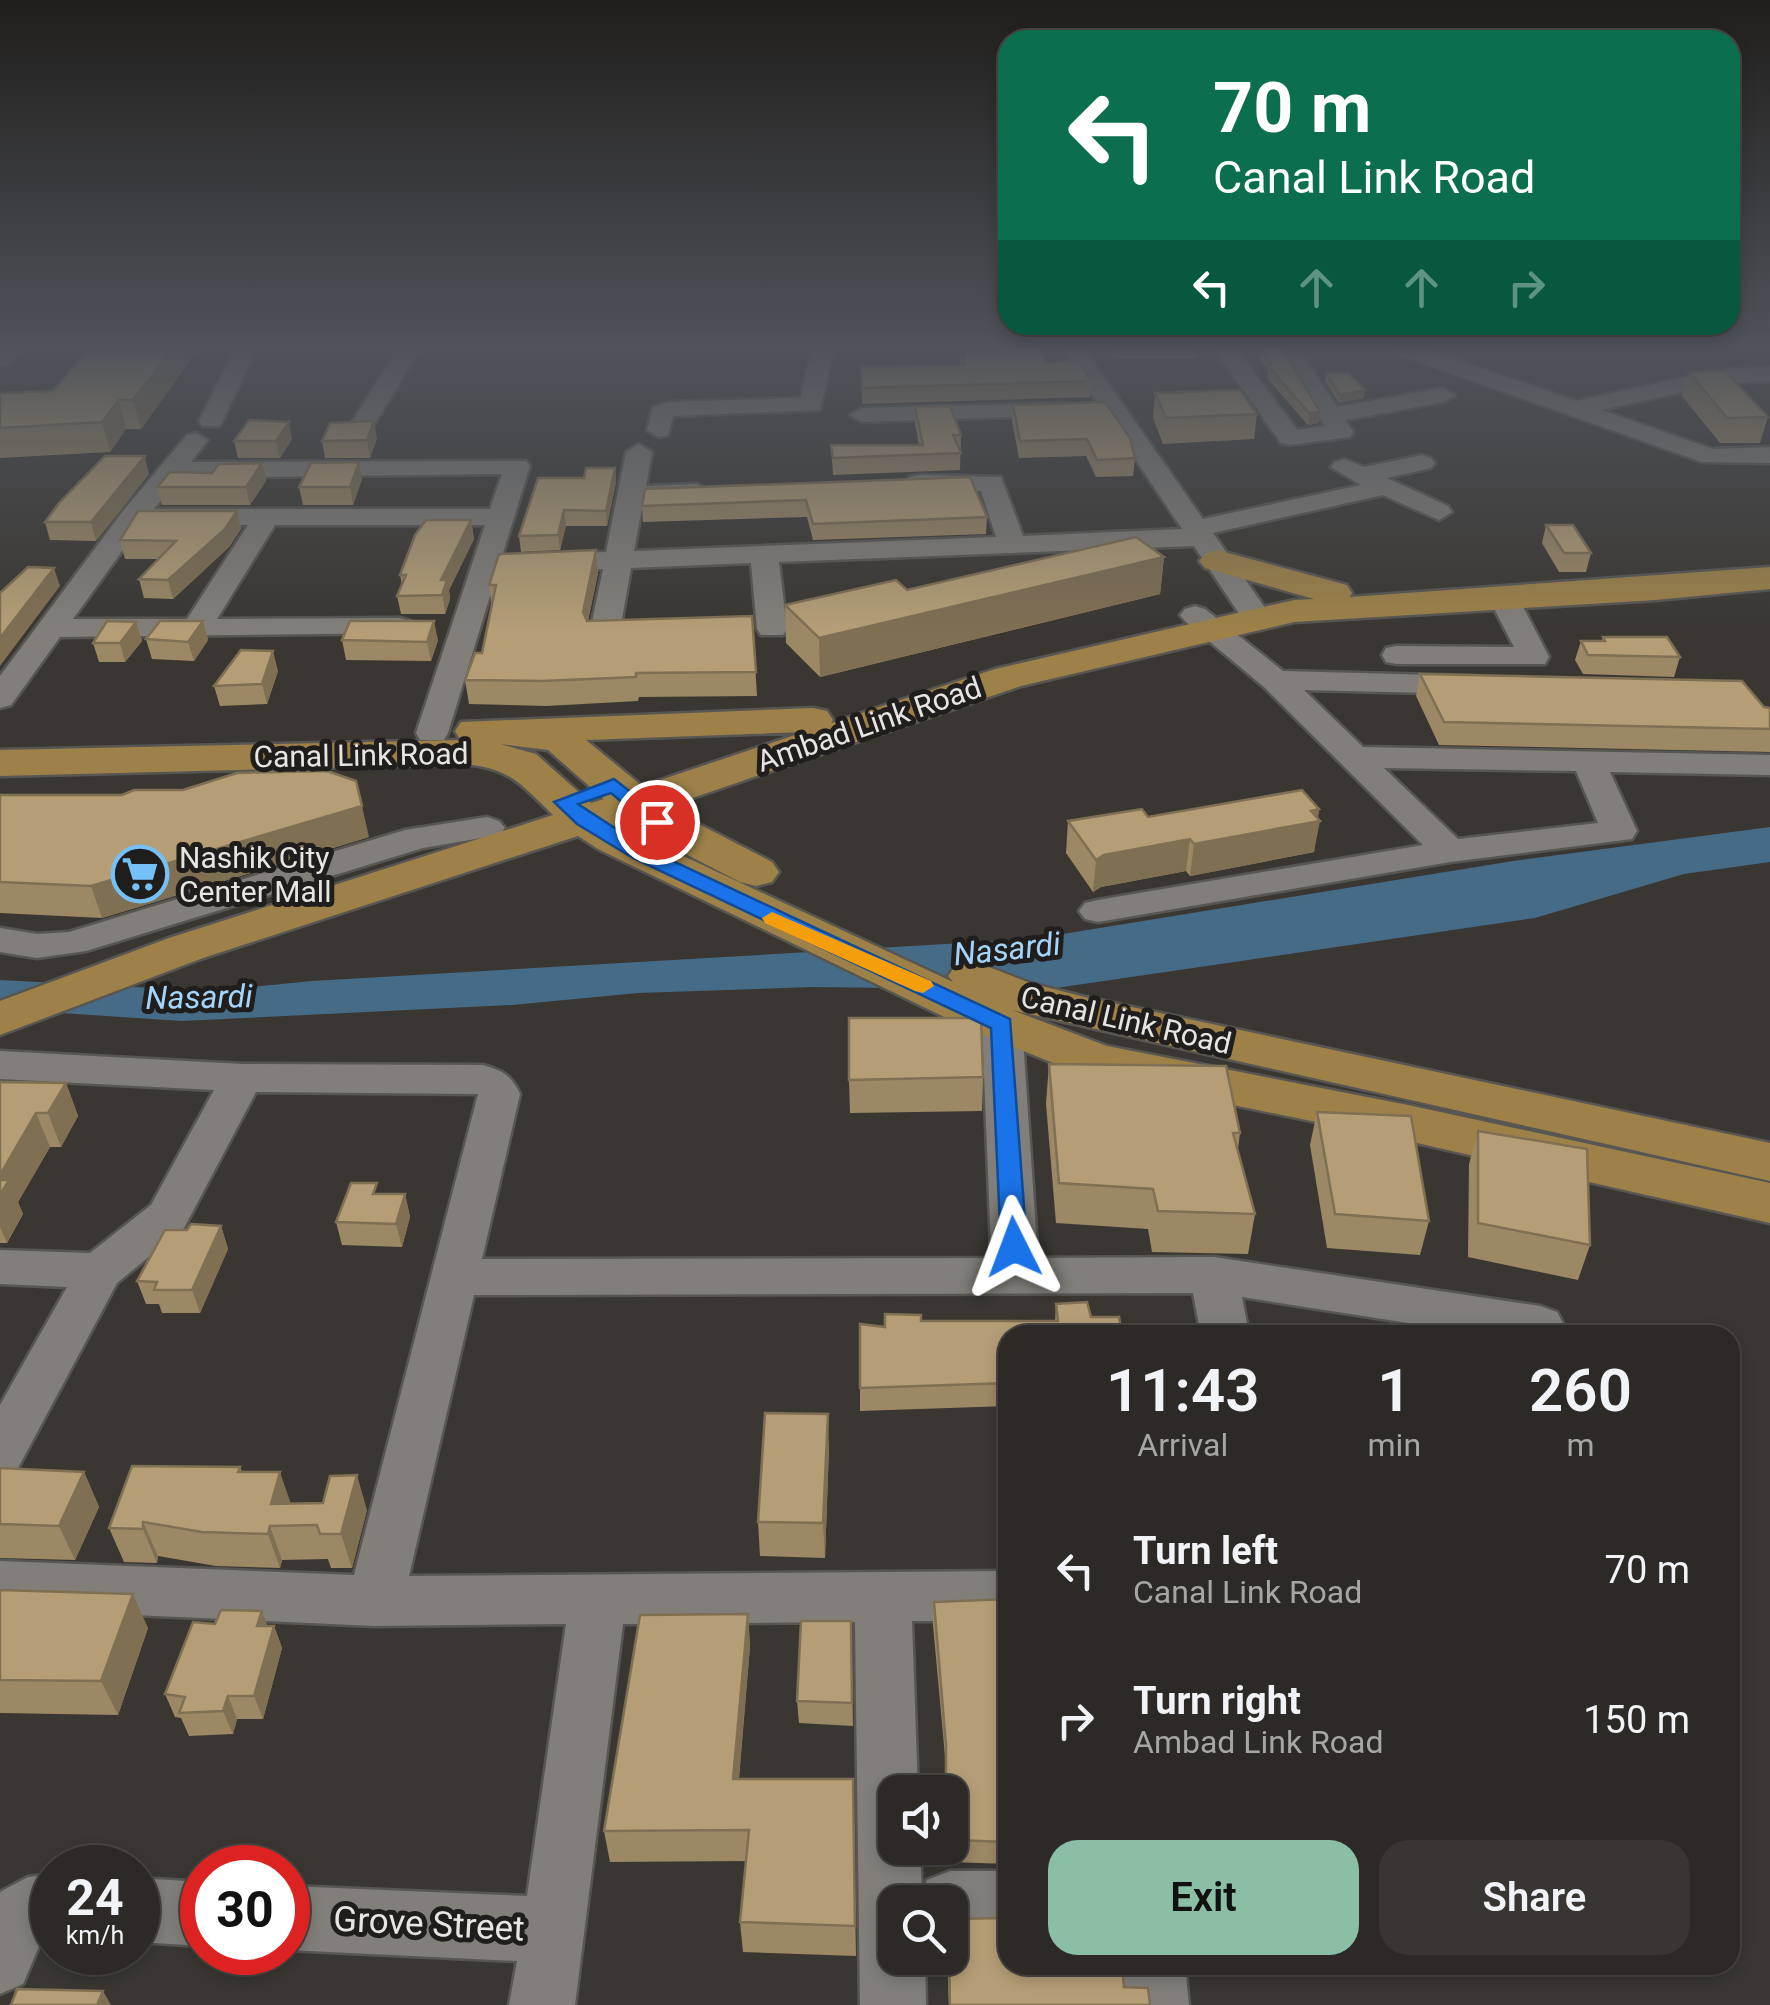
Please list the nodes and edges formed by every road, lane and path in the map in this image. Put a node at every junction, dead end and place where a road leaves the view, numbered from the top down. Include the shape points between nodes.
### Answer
1 (194, 443) edge
2 (1137, 443) edge
3 (1670, 443) edge
4 (639, 452) dead end
5 (1770, 455) edge
6 (1422, 463) dead end
7 (367, 468) junction
8 (173, 470) junction
9 (1364, 476) junction
10 (900, 484) edge
11 (727, 491) edge
12 (631, 495) junction
13 (1439, 512) dead end
14 (133, 517) junction
15 (267, 517) junction
16 (340, 517) junction
17 (502, 518) junction
18 (1012, 544) junction
19 (764, 554) junction
20 (618, 560) junction
21 (485, 565) junction
22 (1770, 566) edge
23 (1224, 571) junction
24 (1770, 578) edge
25 (1334, 594) junction
26 (1503, 598) junction
27 (1196, 620) junction
28 (196, 626) junction
29 (444, 627) junction
30 (49, 628) junction
31 (772, 629) dead end
32 (604, 636) edge
33 (1397, 655) dead end
34 (1275, 680) junction
35 (1550, 686) edge
36 (0, 698) edge
37 (814, 720) junction
38 (510, 730) junction
39 (432, 733) junction
40 (0, 745) edge
41 (1357, 757) junction
42 (1589, 762) junction
43 (758, 763) junction
44 (0, 764) edge
45 (1770, 766) edge
46 (625, 794) junction
47 (574, 811) junction
48 (706, 846) junction
49 (1450, 851) junction
50 (389, 854) junction
51 (1098, 911) dead end
52 (847, 935) junction
53 (0, 940) edge
54 (0, 995) edge
55 (992, 1007) junction
56 (0, 1018) edge
57 (0, 1065) edge
58 (242, 1078) junction
59 (1770, 1162) edge
60 (1770, 1203) edge
61 (1014, 1247) dead end
62 (0, 1267) edge
63 (100, 1271) junction
64 (1214, 1275) junction
65 (455, 1277) junction
66 (1540, 1324) dead end
67 (1223, 1325) edge
68 (0, 1453) edge
69 (0, 1585) edge
70 (998, 1596) edge
71 (883, 1597) junction
72 (598, 1599) junction
73 (375, 1601) junction
74 (909, 1885) edge
75 (968, 1903) edge
76 (998, 1903) edge
77 (30, 1909) edge
78 (310, 1919) edge
79 (555, 1930) junction
80 (0, 1960) edge
81 (898, 1975) edge
82 (1153, 1975) edge
83 (542, 2005) edge
84 (893, 2005) edge
85 (1156, 2005) edge

1 - 8 street
2 - 23 street
3 - 5 street via 1711,457
4 - 12 street
6 - 9 street
7 - 8 street
7 - 16 street
7 - 17 street via 517,466
8 - 14 street
9 - 13 street
9 - 23 street
10 - 18 street via 992,483
11 - 12 street
12 - 20 street
14 - 15 street
14 - 30 street
15 - 16 street
15 - 28 street
16 - 17 street
17 - 21 street
18 - 19 street
18 - 23 street
19 - 20 street
19 - 31 street
20 - 21 street
20 - 32 street
21 - 29 street
22 - 25 main road, Ambad Link Road
23 - 25 main road, Ambad Link Road
23 - 25 main road
23 - 26 main road, Ambad Link Road via 1345,606
23 - 27 main road, Ambad Link Road
24 - 26 main road, Ambad Link Road
26 - 33 street via 1534,657
27 - 34 street
27 - 37 main road, Ambad Link Road via 962,672
27 - 43 main road, Ambad Link Road via 965,690
28 - 29 street
28 - 30 street
29 - 39 street
30 - 36 street
34 - 35 street
34 - 41 street
37 - 38 main road
37 - 46 main road, Ambad Link Road
38 - 39 main road, Canal Link Road
38 - 46 main road, Canal Link Road via 563,741
39 - 40 main road, Canal Link Road
41 - 42 street
41 - 49 street
42 - 45 street
42 - 49 street via 1619,830
43 - 46 main road, Ambad Link Road
43 - 48 main road via 707,800 697,819
44 - 47 main road, Canal Link Road via 465,752 510,758
46 - 47 main road, Ambad Link Road
46 - 48 main road, Canal Link Road via 657,822
47 - 50 main road, Ambad Link Road
47 - 52 main road, Canal Link Road via 640,854
47 - 56 main road, Ambad Link Road
48 - 52 main road, Canal Link Road
49 - 51 street
50 - 53 street via 72,943
50 - 54 main road, Ambad Link Road
52 - 55 main road, Canal Link Road
55 - 59 main road, Canal Link Road via 1086,1013
55 - 60 main road, Canal Link Road via 1096,1061
55 - 61 street
57 - 58 street
58 - 63 street via 168,1216
58 - 65 street via 494,1084 498,1094
62 - 63 street
63 - 68 street
64 - 65 street
64 - 66 street
64 - 67 street
65 - 73 street
69 - 73 street
70 - 71 street
71 - 72 street
71 - 74 street
72 - 73 street
72 - 79 street
75 - 76 street
77 - 80 street via 16,1922
78 - 79 street, Grove Street
79 - 83 street, Grove Street
81 - 84 street
82 - 85 street

